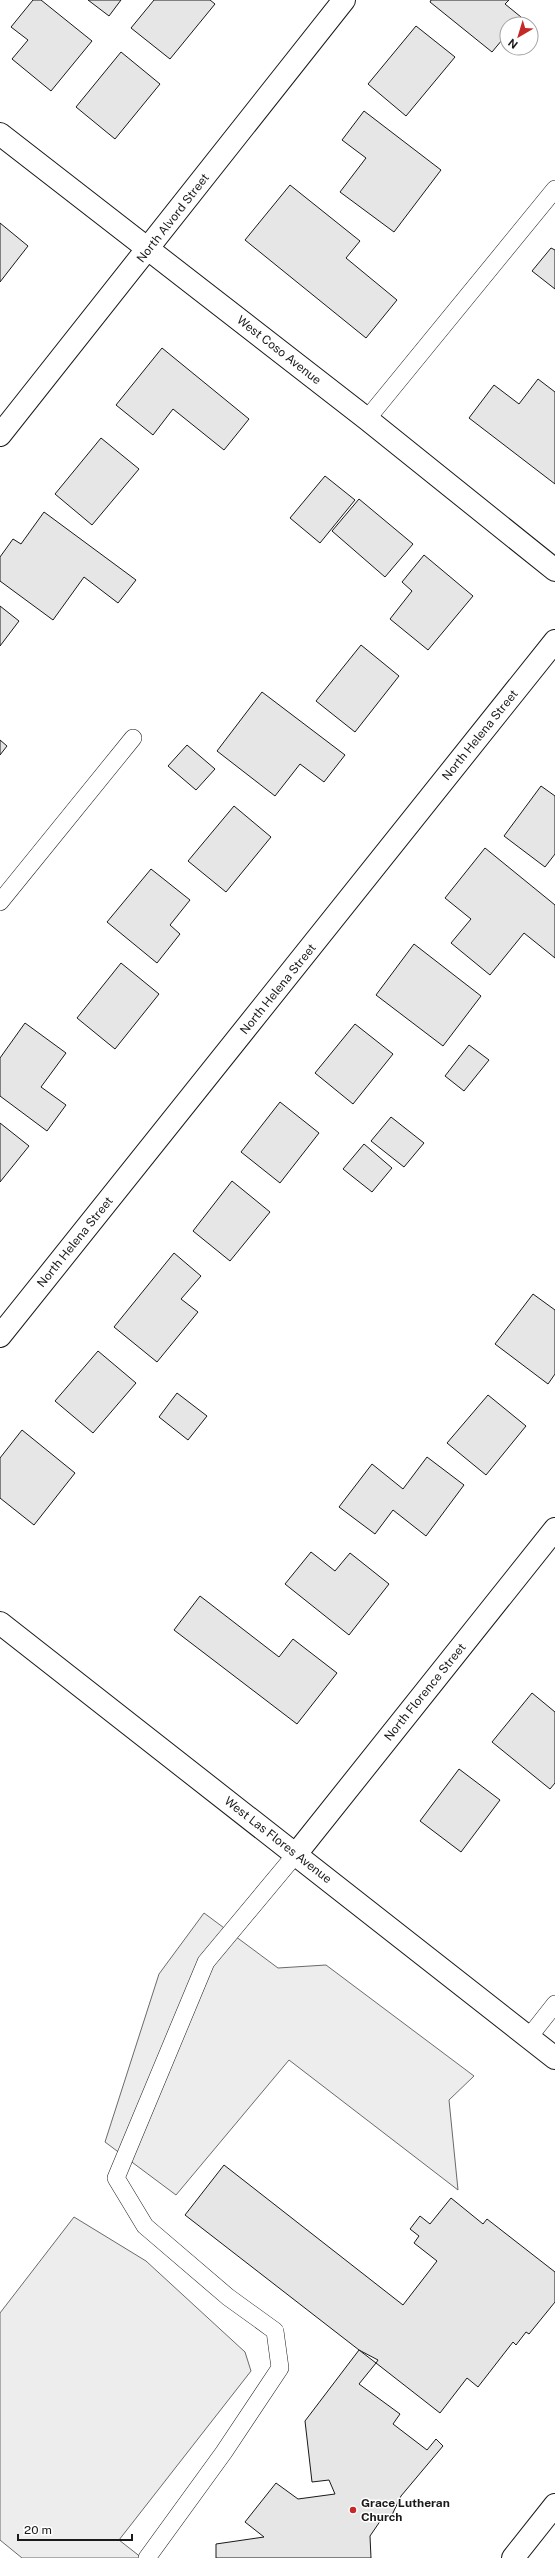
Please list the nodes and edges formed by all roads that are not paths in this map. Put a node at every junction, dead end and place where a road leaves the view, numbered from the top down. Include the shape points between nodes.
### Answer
1 (344, 0) edge
2 (0, 134) edge
3 (555, 189) edge
4 (148, 249) junction
5 (367, 419) junction
6 (0, 435) edge
7 (555, 570) edge
8 (555, 641) edge
9 (133, 738) dead end
10 (0, 902) edge
11 (0, 1336) edge
12 (555, 1529) edge
13 (0, 1623) edge
14 (296, 1854) junction
15 (555, 2004) edge
16 (529, 2037) junction
17 (555, 2058) edge
18 (555, 2505) edge
19 (147, 2558) edge
20 (513, 2558) edge

1 - 4 street, North Alvord Street
2 - 4 street, West Coso Avenue
3 - 5 lane
4 - 5 street, West Coso Avenue
4 - 6 street, North Alvord Street
5 - 7 street, West Coso Avenue
8 - 11 street, North Helena Street
9 - 10 lane
12 - 14 street, North Florence Street
13 - 14 street, West Las Flores Avenue
14 - 16 street, West Las Flores Avenue
14 - 19 lane via 206,1962 116,2178 145,2226 228,2297 275,2331 280,2368 224,2452
15 - 16 lane
16 - 17 street, West Las Flores Avenue
18 - 20 street

